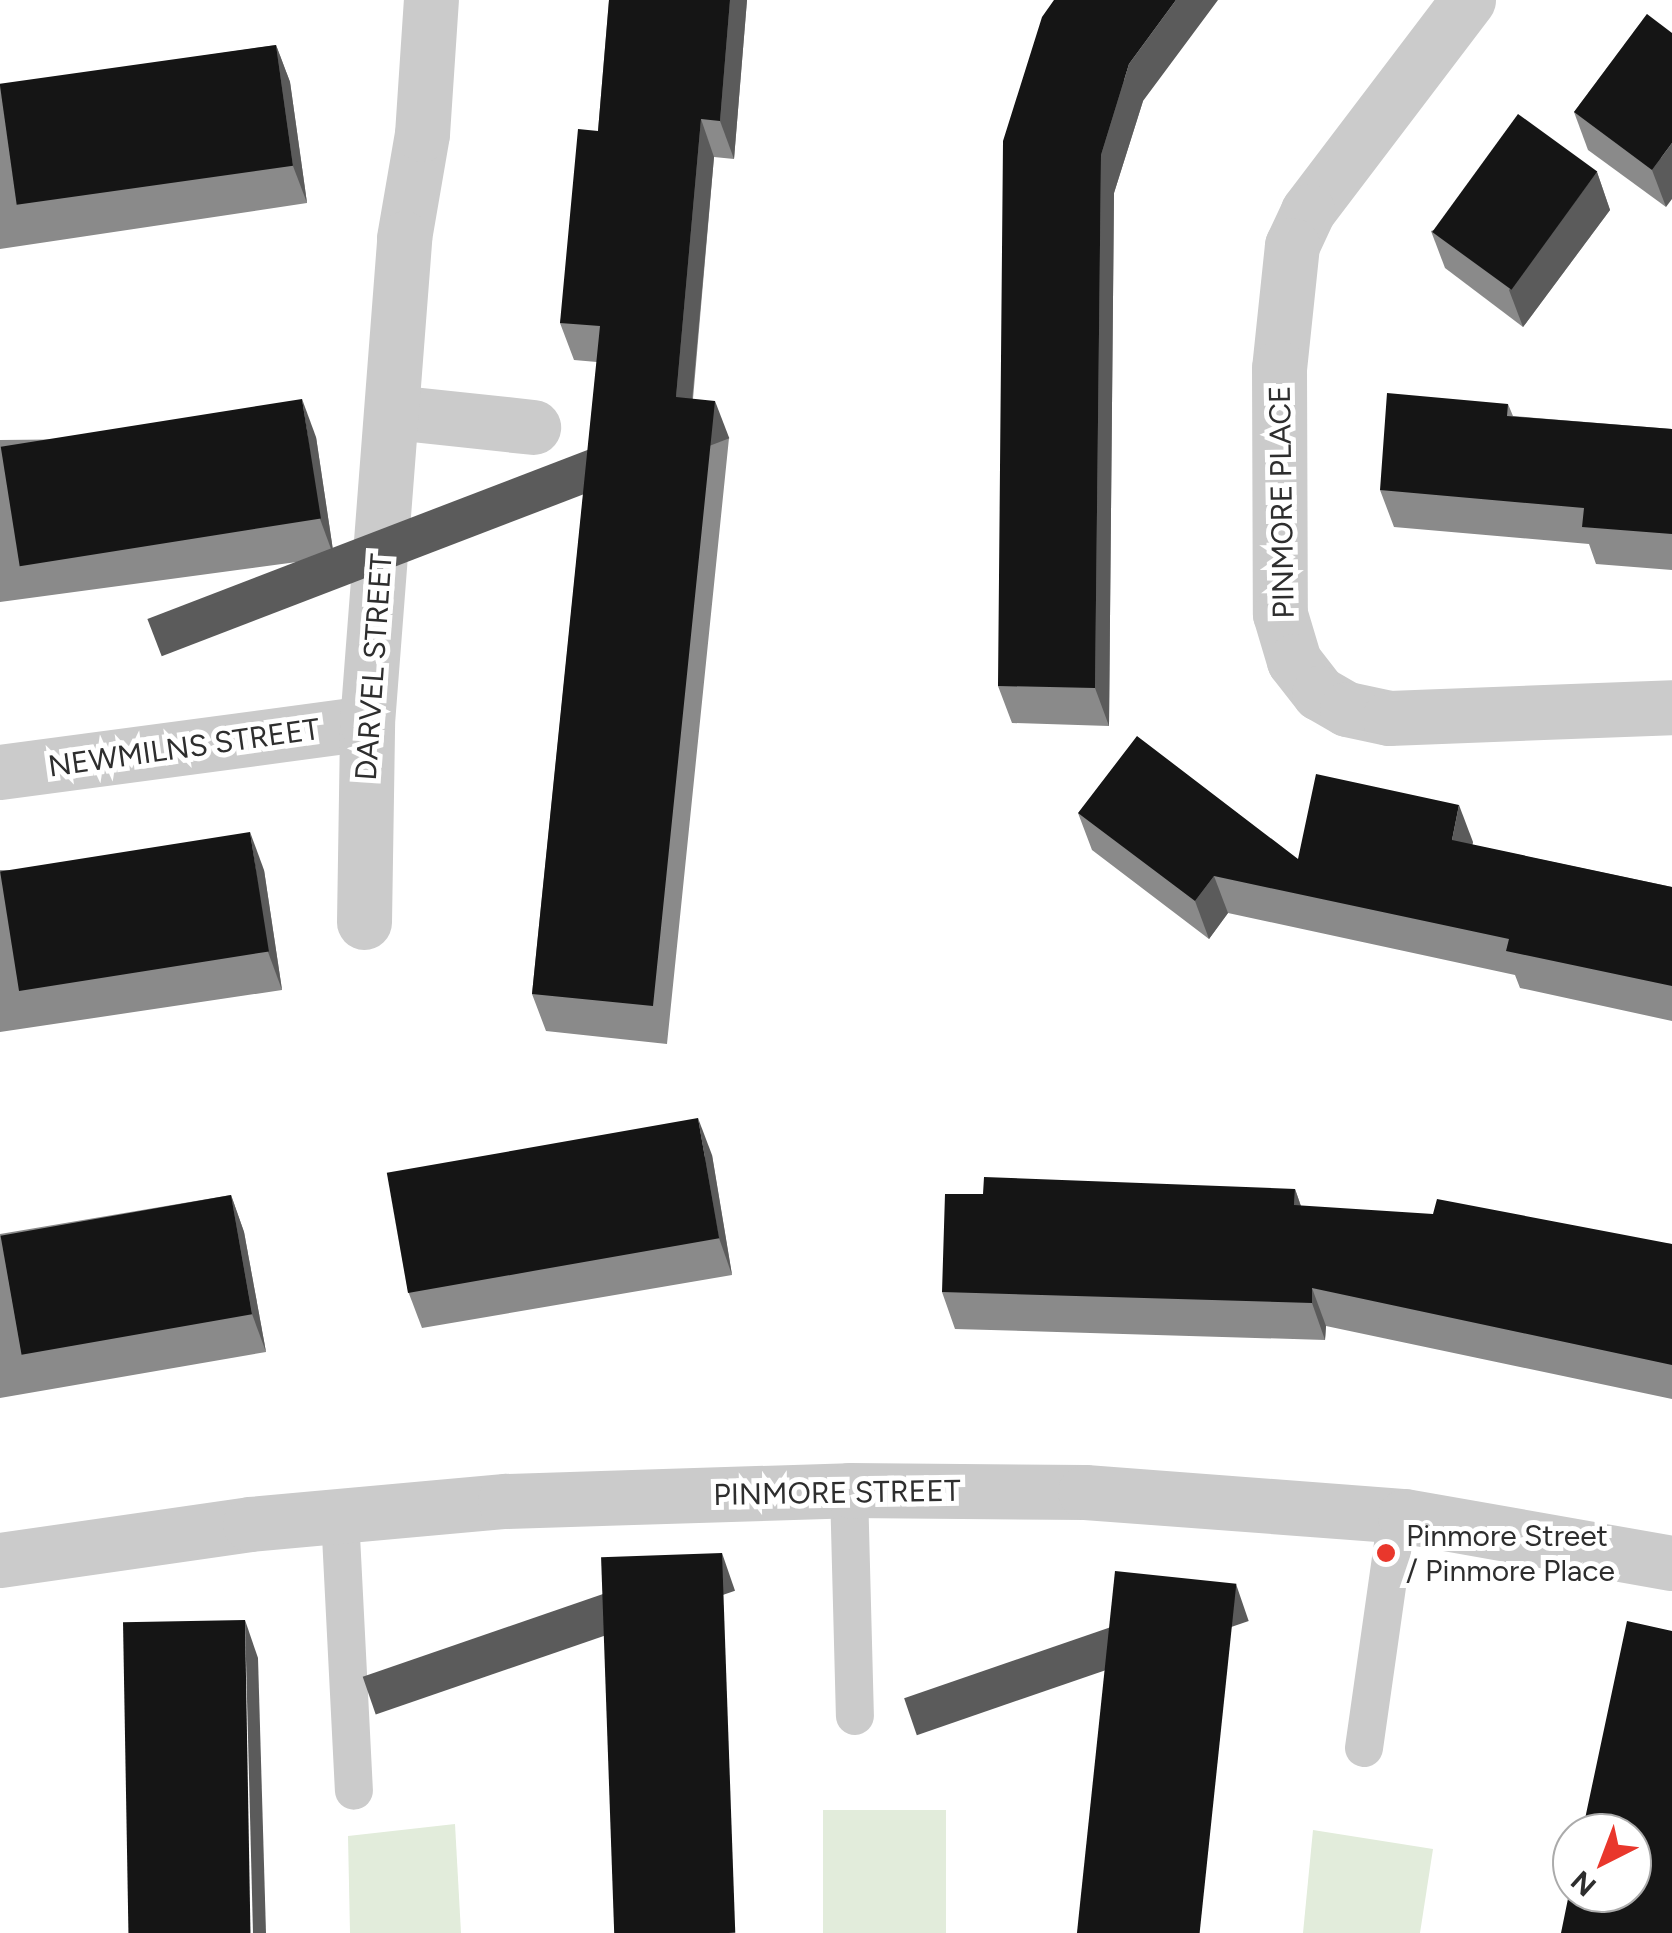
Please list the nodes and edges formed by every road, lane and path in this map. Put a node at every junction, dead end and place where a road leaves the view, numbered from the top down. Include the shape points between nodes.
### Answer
1 (431, 0) edge
2 (1468, 0) edge
3 (393, 412) junction
4 (533, 427) dead end
5 (1672, 707) edge
6 (367, 723) junction
7 (0, 772) edge
8 (364, 922) dead end
9 (850, 1490) junction
10 (340, 1516) junction
11 (1397, 1516) junction
12 (0, 1560) edge
13 (1672, 1563) edge
14 (854, 1716) dead end
15 (1364, 1748) dead end
16 (354, 1791) dead end

1 - 3 street, DARVEL STREET via 422,134 404,238
2 - 5 street, PINMORE PLACE via 1308,211 1292,246 1279,368 1284,630 1294,661 1319,692 1375,715
3 - 4 street
3 - 6 street, DARVEL STREET
6 - 7 street, NEWMILNS STREET
6 - 8 street, DARVEL STREET
9 - 10 street, PINMORE STREET via 505,1501
9 - 11 street, PINMORE STREET via 1086,1492
9 - 14 lane
10 - 12 street, PINMORE STREET
10 - 16 lane
11 - 13 street, PINMORE STREET
11 - 15 lane

